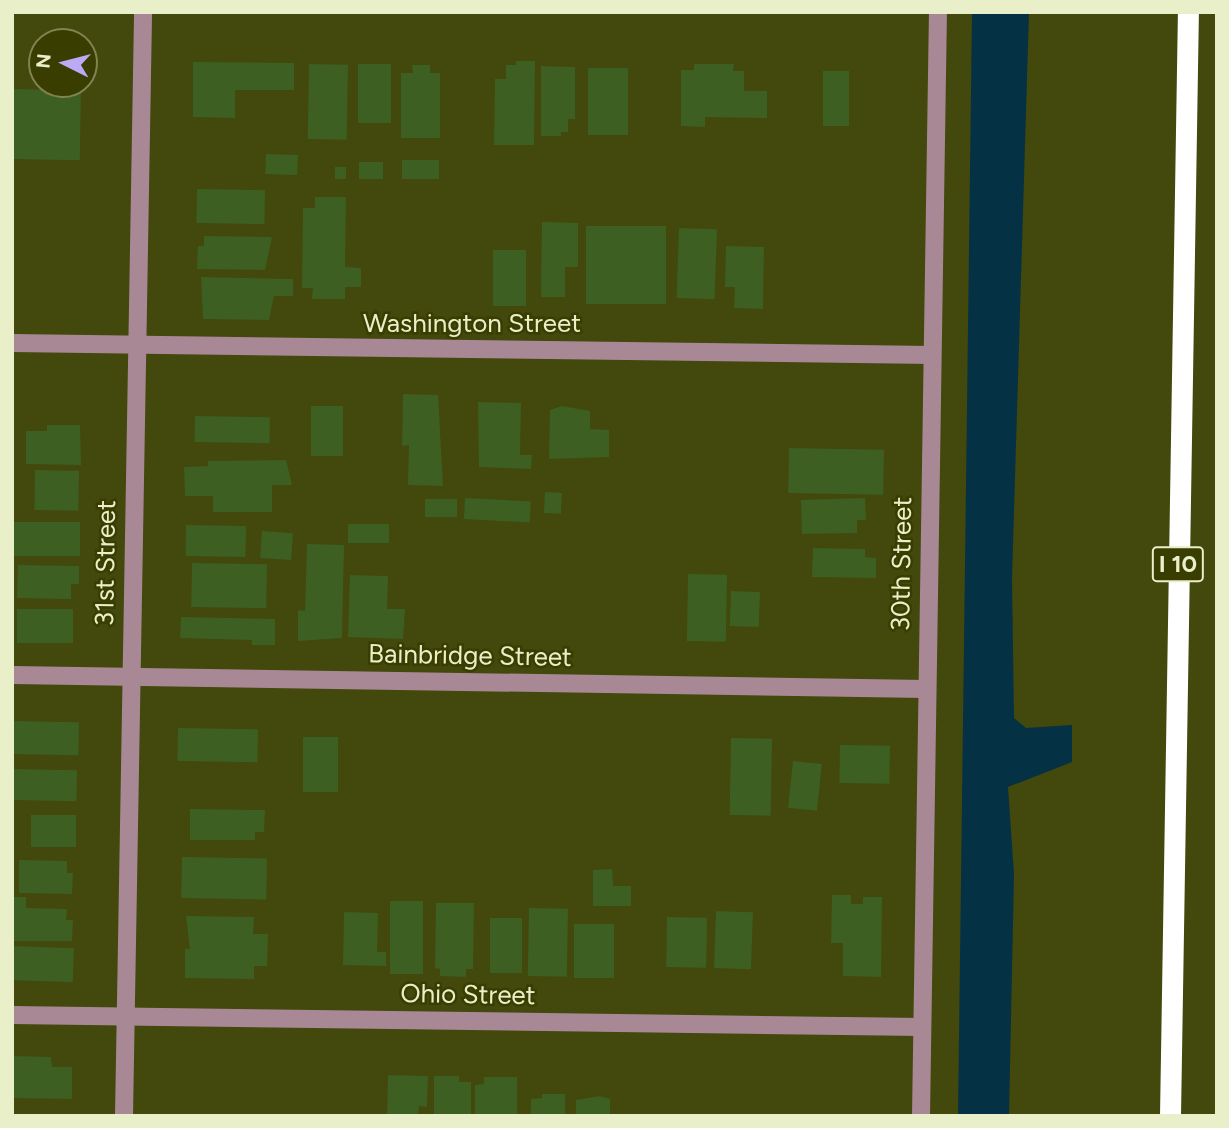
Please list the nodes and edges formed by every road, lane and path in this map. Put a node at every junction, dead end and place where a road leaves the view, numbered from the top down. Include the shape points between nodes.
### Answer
1 (143, 12) edge
2 (938, 12) edge
3 (1188, 12) edge
4 (12, 343) edge
5 (138, 346) junction
6 (932, 355) junction
7 (12, 675) edge
8 (130, 676) junction
9 (926, 690) junction
10 (12, 1015) edge
11 (125, 1017) junction
12 (922, 1027) junction
13 (124, 1116) edge
14 (921, 1116) edge
15 (1170, 1116) edge

1 - 5 street, 31st Street
2 - 6 street, 30th Street
3 - 15 highway, I 10
4 - 5 street, Washington Street
5 - 6 street, Washington Street
5 - 8 street, 31st Street
6 - 9 street, 30th Street
7 - 8 street, Bainbridge Street
8 - 9 street, Bainbridge Street
8 - 11 street, 31st Street
9 - 12 street, 30th Street
10 - 11 street, Ohio Street
11 - 12 street, Ohio Street
11 - 13 street, 31st Street
12 - 14 street, 30th Street

